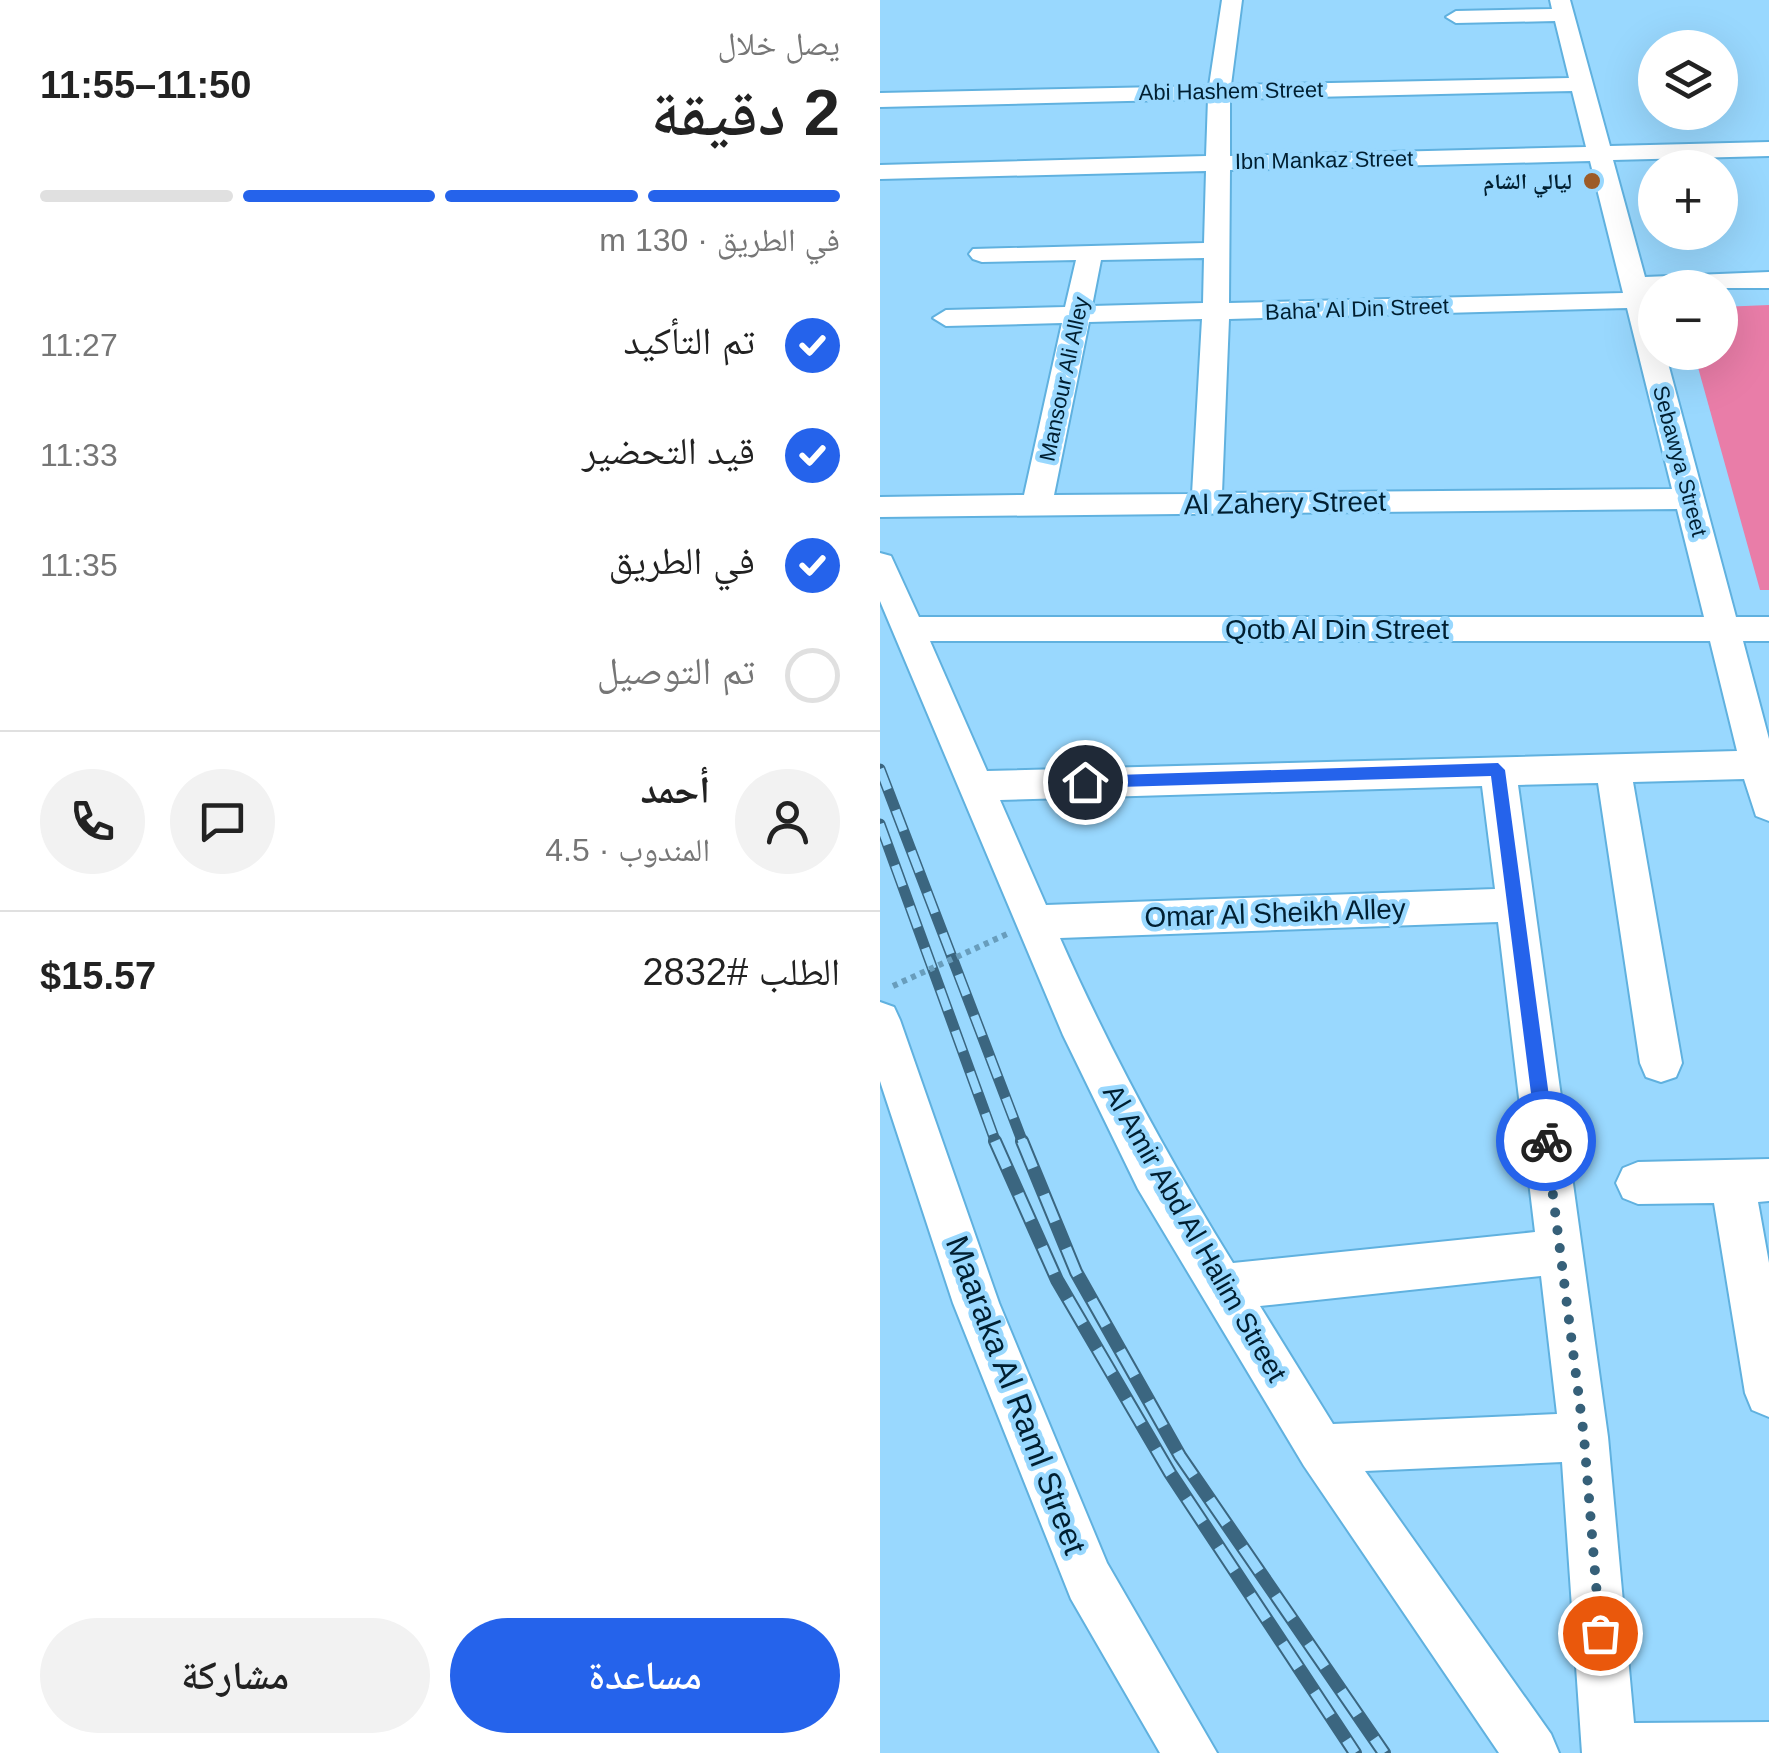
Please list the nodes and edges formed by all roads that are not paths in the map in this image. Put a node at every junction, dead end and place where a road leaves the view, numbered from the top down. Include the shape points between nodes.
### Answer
1 (1232, 0) edge
2 (1562, 7) edge
3 (1456, 17) dead end
4 (1581, 84) junction
5 (1219, 92) junction
6 (880, 100) edge
7 (1769, 149) edge
8 (1599, 154) junction
9 (1217, 162) junction
10 (880, 172) edge
11 (1217, 250) junction
12 (1090, 252) junction
13 (982, 254) dead end
14 (1769, 280) edge
15 (1635, 292) junction
16 (1216, 314) junction
17 (946, 318) dead end
18 (1076, 318) junction
19 (1690, 500) junction
20 (1207, 504) junction
21 (1037, 506) junction
22 (880, 507) edge
23 (880, 564) edge
24 (904, 629) junction
25 (1723, 629) junction
26 (1769, 629) edge
27 (1764, 764) edge
28 (1613, 767) junction
29 (1498, 770) junction
30 (972, 786) junction
31 (1769, 806) edge
32 (1515, 905) junction
33 (1021, 928) junction
34 (886, 1003) edge
35 (1661, 1063) dead end
36 (1751, 1180) edge
37 (1638, 1182) dead end
38 (1560, 1252) junction
39 (1222, 1287) junction
40 (1769, 1392) edge
41 (1584, 1437) junction
42 (1321, 1449) junction
43 (1769, 1749) edge
44 (1609, 1752) edge
45 (1190, 1753) edge
46 (1532, 1753) edge

1 - 5 street
2 - 3 street
2 - 4 street, Sebawya Street
4 - 5 street, Abi Hashem Street
4 - 8 street, Sebawya Street
5 - 6 street, Abi Hashem Street
5 - 9 street
7 - 8 street, Ibn Mankaz Street
8 - 9 street, Ibn Mankaz Street
8 - 15 street, Sebawya Street
9 - 10 street, Ibn Mankaz Street
9 - 11 street
11 - 12 street
11 - 16 street
12 - 13 street
12 - 18 street, Mansour Ali Alley
14 - 15 street, Baha' Al Din Street
15 - 16 street, Baha' Al Din Street
15 - 19 street, Sebawya Street
16 - 18 street, Baha' Al Din Street
16 - 20 street
17 - 18 street, Baha' Al Din Street
18 - 21 street, Mansour Ali Alley
19 - 20 street, Al Zahery Street
19 - 25 street, Sebawya Street
20 - 21 street, Al Zahery Street
21 - 22 street, Al Zahery Street
23 - 24 street, Al Amir Abd Al Halim Street
24 - 25 street, Qotb Al Din Street
24 - 30 street, Al Amir Abd Al Halim Street
25 - 26 street, Qotb Al Din Street
25 - 27 street, Sebawya Street
27 - 28 street
27 - 31 street, Sebawya Street
28 - 29 street
28 - 35 street
29 - 30 street
29 - 32 street
30 - 33 street, Al Amir Abd Al Halim Street
32 - 33 street, Omar Al Sheikh Alley
32 - 38 street
33 - 39 street, Al Amir Abd Al Halim Street via 1153,1174
34 - 45 street, Maaraka Al Raml Street via 976,1302 1089,1581
36 - 37 street
36 - 40 street
38 - 39 street
38 - 41 street
39 - 42 street, Al Amir Abd Al Halim Street
41 - 42 street
41 - 44 street
42 - 46 street, Al Amir Abd Al Halim Street
43 - 44 street

